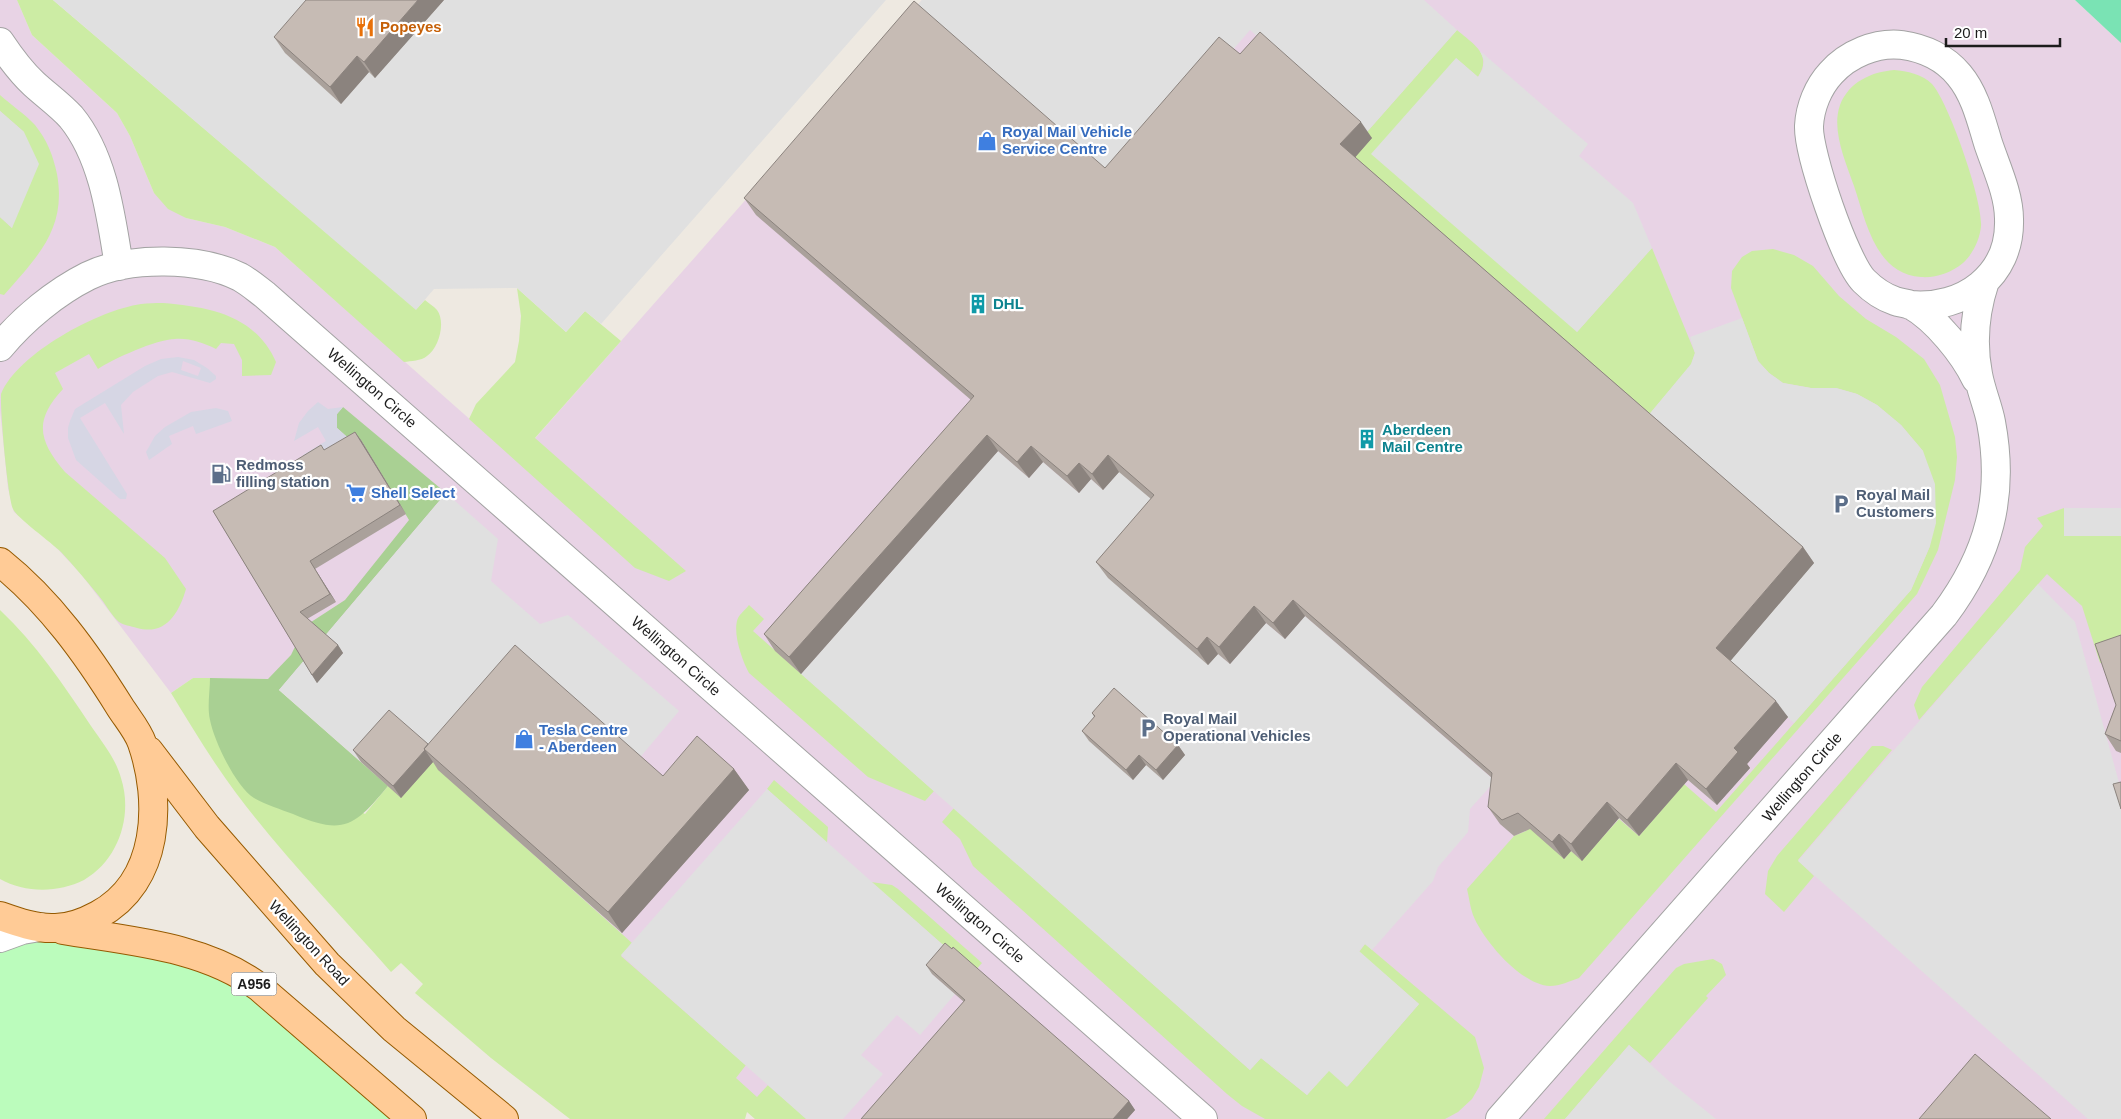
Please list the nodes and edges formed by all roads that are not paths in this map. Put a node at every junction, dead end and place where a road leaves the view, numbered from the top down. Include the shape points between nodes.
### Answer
1 (0, 42) edge
2 (118, 266) junction
3 (1985, 281) junction
4 (1910, 305) junction
5 (0, 347) edge
6 (1982, 389) junction
7 (0, 562) edge
8 (142, 740) junction
9 (0, 916) edge
10 (48, 928) junction
11 (0, 938) edge
12 (412, 1119) edge
13 (504, 1119) edge
14 (1203, 1119) edge
15 (1500, 1119) edge

1 - 2 street via 22,73 71,117 84,137 100,176 113,228
2 - 5 street, Wellington Circle via 89,276 60,293
2 - 14 street, Wellington Circle via 165,261 195,263 218,268 265,294
3 - 4 street via 1964,297 1951,302
3 - 4 street via 2001,258 2009,231 2009,218 2006,196 1974,100 1949,65 1924,50 1896,44 1868,49 1831,72 1816,97 1809,125 1812,153 1854,269 1862,280 1885,297
3 - 6 street, Wellington Circle via 1975,331
4 - 6 street, Wellington Circle via 1955,346
6 - 15 street, Wellington Circle via 1993,435 1996,485 1987,536 1966,585 1944,615
7 - 8 main road, A956 via 30,588 72,636
8 - 10 main road, A956 via 154,801 146,857 127,892 112,907 90,920
8 - 13 main road, Wellington Road / A956 via 207,827 327,964 394,1029
9 - 10 main road, A956
10 - 11 street via 22,930
10 - 12 main road, A956 via 161,947 216,962 234,971 259,987

